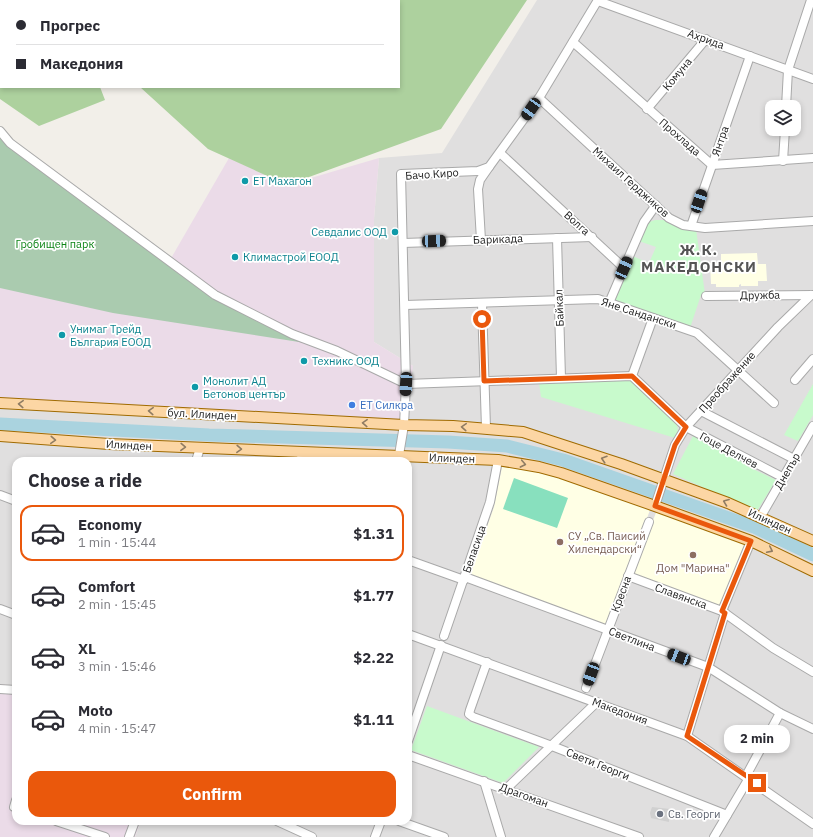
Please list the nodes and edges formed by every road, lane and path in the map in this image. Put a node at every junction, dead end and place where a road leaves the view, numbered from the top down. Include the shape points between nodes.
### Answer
1 (598, 1) edge
2 (811, 1) edge
3 (706, 40) junction
4 (573, 42) junction
5 (750, 56) junction
6 (788, 70) junction
7 (813, 79) edge
8 (539, 98) junction
9 (786, 100) edge
10 (647, 109) junction
11 (0, 131) edge
12 (785, 136) edge
13 (500, 153) junction
14 (813, 158) edge
15 (783, 161) junction
16 (712, 165) junction
17 (489, 167) junction
18 (656, 205) junction
19 (813, 221) edge
20 (691, 226) junction
21 (592, 237) junction
22 (557, 238) junction
23 (481, 240) junction
24 (403, 242) junction
25 (624, 268) junction
26 (812, 295) edge
27 (706, 296) dead end
28 (559, 300) junction
29 (482, 303) junction
30 (609, 303) junction
31 (405, 305) junction
32 (654, 318) junction
33 (813, 359) edge
34 (738, 370) junction
35 (632, 376) junction
36 (561, 378) junction
37 (795, 380) dead end
38 (484, 381) junction
39 (406, 384) junction
40 (0, 403) edge
41 (774, 403) dead end
42 (701, 411) junction
43 (404, 425) junction
44 (813, 426) edge
45 (686, 427) junction
46 (486, 428) junction
47 (0, 436) edge
48 (200, 448) junction
49 (302, 456) edge
50 (197, 457) edge
51 (334, 457) edge
52 (399, 457) edge
53 (412, 459) edge
54 (498, 460) junction
55 (794, 460) junction
56 (784, 478) junction
57 (663, 483) junction
58 (0, 495) edge
59 (12, 500) edge
60 (656, 503) junction
61 (761, 516) junction
62 (649, 522) dead end
63 (751, 541) junction
64 (813, 541) edge
65 (412, 561) edge
66 (813, 571) edge
67 (628, 576) junction
68 (464, 579) junction
69 (0, 609) edge
70 (724, 612) junction
71 (12, 614) edge
72 (608, 629) junction
73 (412, 635) edge
74 (444, 636) dead end
75 (441, 646) junction
76 (487, 662) junction
77 (708, 668) junction
78 (813, 672) edge
79 (586, 688) dead end
80 (0, 689) edge
81 (12, 690) edge
82 (597, 702) junction
83 (780, 713) junction
84 (813, 728) edge
85 (412, 729) edge
86 (687, 736) junction
87 (552, 746) junction
88 (412, 756) edge
89 (749, 778) junction
90 (484, 781) junction
91 (506, 789) junction
92 (727, 816) junction
93 (813, 824) edge
94 (80, 825) edge
95 (133, 825) edge
96 (286, 825) edge
97 (380, 825) edge
98 (410, 825) edge
99 (105, 837) edge
100 (129, 837) edge
101 (312, 837) edge
102 (375, 837) edge
103 (444, 837) edge
104 (501, 837) edge
105 (639, 837) edge
106 (714, 837) edge

1 - 3 street, Ахрида
1 - 4 street
2 - 6 street
3 - 5 street, Ахрида
3 - 10 street, Комуна
4 - 8 street
4 - 10 street, Прохлада
5 - 6 street, Ахрида
5 - 16 street, Янтра
6 - 7 street, Ахрида
6 - 9 street
8 - 13 street
8 - 18 street, Михаил Герджиков
10 - 16 street, Прохлада
11 - 39 street via 10,143 215,295 292,334 337,351
12 - 15 street
13 - 17 street
13 - 21 street, Волга
14 - 15 street
15 - 16 street
16 - 20 street, Янтра
17 - 23 street via 480,180 478,189
17 - 24 street, Бачо Киро via 478,171 401,174
18 - 20 street, Михаил Герджиков via 669,218
18 - 25 street via 644,222
19 - 20 street, Михаил Герджиков via 705,228
21 - 22 street, Барикада
21 - 25 street, Волга
22 - 23 street, Барикада
22 - 28 street, Байкал
23 - 24 street, Барикада
24 - 31 street, Бачо Киро
25 - 30 street
26 - 27 street, Дружба
26 - 34 street, Преображение
28 - 29 street, Яне Сандански
28 - 30 street, Яне Сандански via 598,299
28 - 36 street, Байкал
29 - 31 street, Яне Сандански
29 - 38 street
30 - 32 street, Яне Сандански
31 - 39 street, Бачо Киро
32 - 34 street, Яне Сандански via 698,332
32 - 35 street
33 - 37 street
34 - 41 street, Яне Сандански
34 - 42 street, Преображение
35 - 36 street
35 - 45 street, Гоце Делчев
36 - 38 street
38 - 39 street
38 - 46 street
39 - 43 street, Бачо Киро
43 -> 40 main road, бул. Илинден
42 - 45 street, Преображение
42 - 55 street
46 -> 43 main road, Илинден
43 - 52 street, Бачо Киро
44 - 55 street, Днепър
45 - 56 street, Гоце Делчев
45 - 57 street, Преображение via 675,445
57 -> 46 main road, Илинден via 523,432
47 -> 48 main road, Илинден
48 -> 49 main road, Илинден
48 - 50 street
49 - 51 main road, Илинден
53 - 54 main road, Илинден
54 -> 60 main road, Илинден via 539,467
54 - 68 street, Беласица via 490,502
55 - 56 street, Днепър
56 - 61 street, Днепър
57 - 60 street, Преображение
61 -> 57 main road, Илинден
58 - 59 street
60 - 63 main road, Илинден
61 - 64 main road, Илинден
62 - 67 street, Кресна
63 -> 66 main road, Илинден
63 - 70 street
65 - 68 street, Светлина
67 - 70 street, Славянска
67 - 72 street, Кресна
68 - 72 street, Светлина
68 - 74 street, Беласица
69 - 71 street
70 - 77 street
70 - 78 street, Славянска via 794,662
72 - 77 street, Светлина
72 - 79 street, Кресна
73 - 75 street, Македония
75 - 76 street, Македония
75 - 85 street
76 - 82 street, Македония
76 - 87 street, Свети Георги via 469,714
77 - 83 street, Светлина
77 - 86 street
80 - 81 street
82 - 86 street, Македония
82 - 87 street
83 - 84 street, Светлина
83 - 89 street via 746,776
86 - 89 street, Македония
87 - 91 street
87 - 92 street, Свети Георги
88 - 90 street, Драгоман
89 - 92 street
89 - 93 street, Македония
90 - 91 street, Драгоман
90 - 104 street
91 - 105 street, Драгоман
92 - 106 street
94 - 99 street
95 - 100 street
96 - 101 street
97 - 102 street
98 - 103 street

